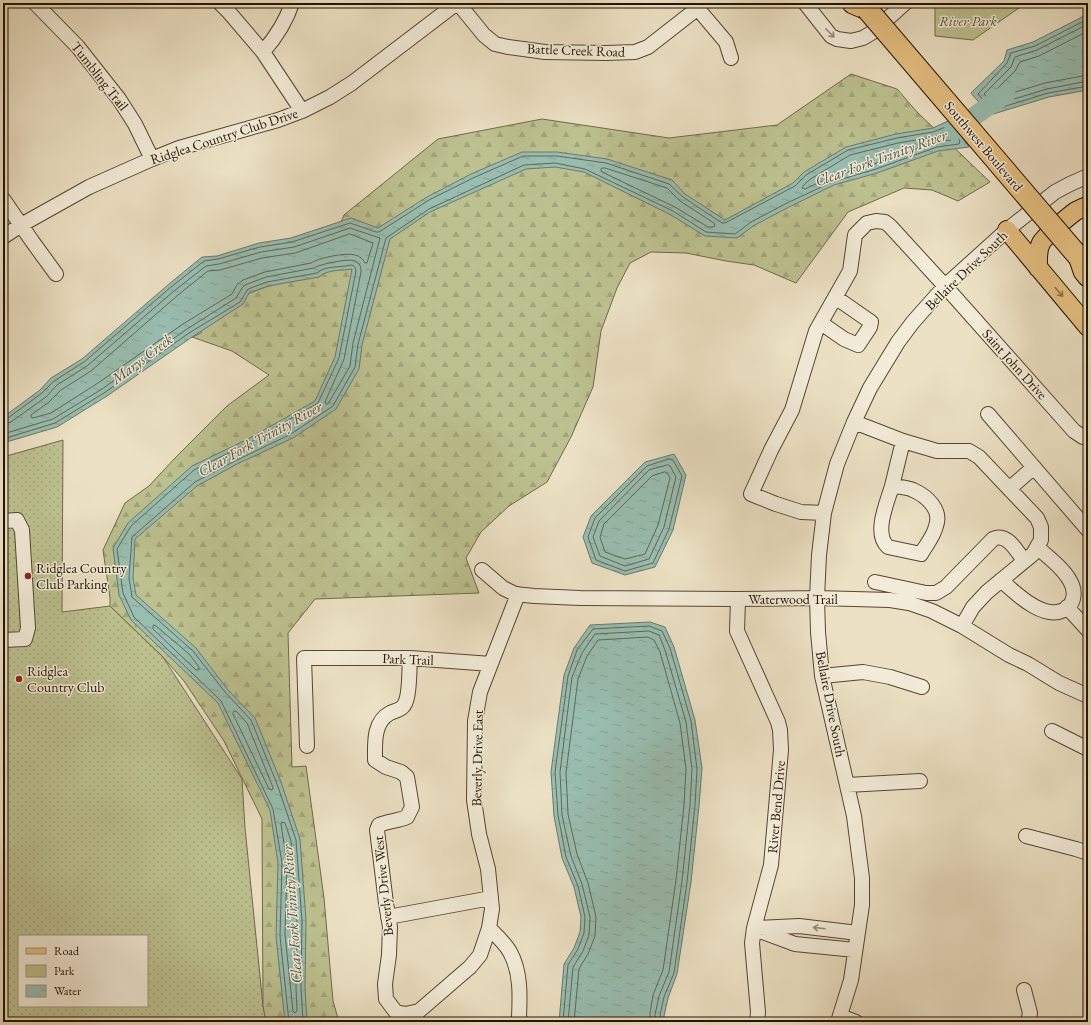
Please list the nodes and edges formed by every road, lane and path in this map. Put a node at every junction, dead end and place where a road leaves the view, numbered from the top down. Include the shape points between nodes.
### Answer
1 (35, 3) edge
2 (220, 3) edge
3 (292, 3) edge
4 (457, 3) edge
5 (805, 3) edge
6 (905, 3) edge
7 (865, 4) edge
8 (696, 6) edge
9 (263, 52) junction
10 (731, 58) dead end
11 (302, 111) junction
12 (152, 159) junction
13 (1088, 176) edge
14 (3, 199) edge
15 (1088, 206) edge
16 (21, 225) junction
17 (1007, 230) junction
18 (3, 237) edge
19 (1085, 258) edge
20 (1038, 268) junction
21 (56, 274) dead end
22 (945, 286) junction
23 (835, 297) junction
24 (821, 323) junction
25 (1088, 327) edge
26 (988, 414) dead end
27 (854, 422) junction
28 (1088, 437) edge
29 (904, 441) junction
30 (1034, 467) junction
31 (892, 486) junction
32 (1009, 489) junction
33 (824, 513) junction
34 (3, 521) edge
35 (1088, 530) edge
36 (1036, 547) junction
37 (1024, 561) junction
38 (482, 570) dead end
39 (1001, 580) junction
40 (875, 582) dead end
41 (518, 594) junction
42 (817, 598) junction
43 (738, 599) junction
44 (1067, 607) junction
45 (1086, 625) edge
46 (962, 626) junction
47 (3, 640) edge
48 (410, 658) junction
49 (491, 664) junction
50 (822, 676) junction
51 (922, 687) dead end
52 (1088, 696) edge
53 (1052, 731) dead end
54 (307, 746) dead end
55 (1088, 749) edge
56 (920, 781) dead end
57 (847, 785) junction
58 (1026, 836) dead end
59 (1088, 853) edge
60 (491, 898) junction
61 (388, 917) junction
62 (489, 928) junction
63 (754, 928) junction
64 (858, 933) junction
65 (855, 950) junction
66 (446, 988) joint
67 (1024, 990) dead end
68 (839, 1019) edge
69 (520, 1022) edge
70 (757, 1022) edge
71 (856, 1022) edge
72 (1028, 1022) edge

1 - 12 street, Tumbling Trail via 78,47 119,99
2 - 9 street
3 - 9 street via 287,17
4 - 8 street, Battle Creek Road via 495,44 545,52 606,53 635,52 648,47
4 - 11 street, Ridglea Country Club Drive via 352,83
5 -> 6 street via 831,36 837,40 851,41 873,32
7 - 19 highway, Southwest Boulevard, bridge
8 - 10 street via 726,42
9 - 11 street
11 - 12 street, Ridglea Country Club Drive via 178,148
12 - 16 street, Ridglea Country Club Drive via 89,186
13 - 17 street, Bellaire Drive South via 1055,192
14 - 16 street
15 - 20 main road via 1076,211 1045,237 1039,250
16 - 18 street, Ridglea Country Club Drive
16 - 21 street
17 - 20 main road
17 - 22 street, Bellaire Drive South
20 -> 25 main road
22 - 23 street, Saint John Drive via 890,226 885,222 876,221 867,223 854,235 850,271
22 - 27 street, Bellaire Drive South via 898,342 870,388
22 - 28 street, Saint John Drive via 1074,431
23 - 24 street, Saint John Drive
23 - 24 street via 871,322 870,327 858,345
24 - 33 street, Saint John Drive via 816,331 792,410 751,494 801,512
26 - 30 street
27 - 29 street
27 - 33 street, Bellaire Drive South via 837,464
29 - 31 street
29 - 32 street via 937,451 969,451 979,457
30 - 32 street
30 - 35 street
31 - 31 street via 881,523 884,544 921,554 936,527 938,518 935,507 925,496
32 - 36 street via 1037,518 1041,527 1041,540
33 - 42 street, Bellaire Drive South
34 - 47 street via 17,520 22,530 28,628 25,639
36 - 37 street via 1033,554
36 - 44 street via 1061,570 1073,586 1074,596
37 - 39 street
37 - 40 street via 1008,540 997,537 946,587 936,593
38 - 41 street, Waterwood Trail via 503,588
39 - 44 street via 1016,594 1045,611 1056,613
39 - 46 street via 973,607
41 - 43 street, Waterwood Trail via 580,598
41 - 49 street, Beverly Drive East
42 - 43 street, Waterwood Trail
42 - 46 street, Waterwood Trail via 909,603
42 - 50 street, Bellaire Drive South
43 - 63 street, River Bend Drive via 737,631 778,722 781,750 771,865
44 - 45 street
46 - 52 street, Waterwood Trail via 1059,683
48 - 49 street, Park Trail
48 - 54 street, Park Trail via 304,658
48 - 61 street, Beverly Drive West via 406,701 402,708 383,718 376,731 375,760 407,777 412,807 407,817 385,822 379,825 377,830
49 - 60 street, Beverly Drive East via 480,692 475,721 474,800 488,869
50 - 51 street via 863,672
50 - 57 street, Bellaire Drive South
53 - 55 street
56 - 57 street
57 - 64 street, Bellaire Drive South via 862,878
58 - 59 street
60 - 61 street
60 - 62 street, Beverly Drive East
61 - 66 street, Beverly Drive West via 390,927 386,999 395,1011 406,1014 419,1011
62 - 66 street, Beverly Drive East via 480,955
62 - 69 street via 510,951 516,966 520,986
64 -> 63 street via 799,926
63 - 65 street via 796,944
63 - 70 street, River Bend Drive via 752,943
64 - 65 street, Bellaire Drive South
65 - 68 street, Bellaire Drive South via 851,980
67 - 72 street via 1030,1014
68 - 71 street

